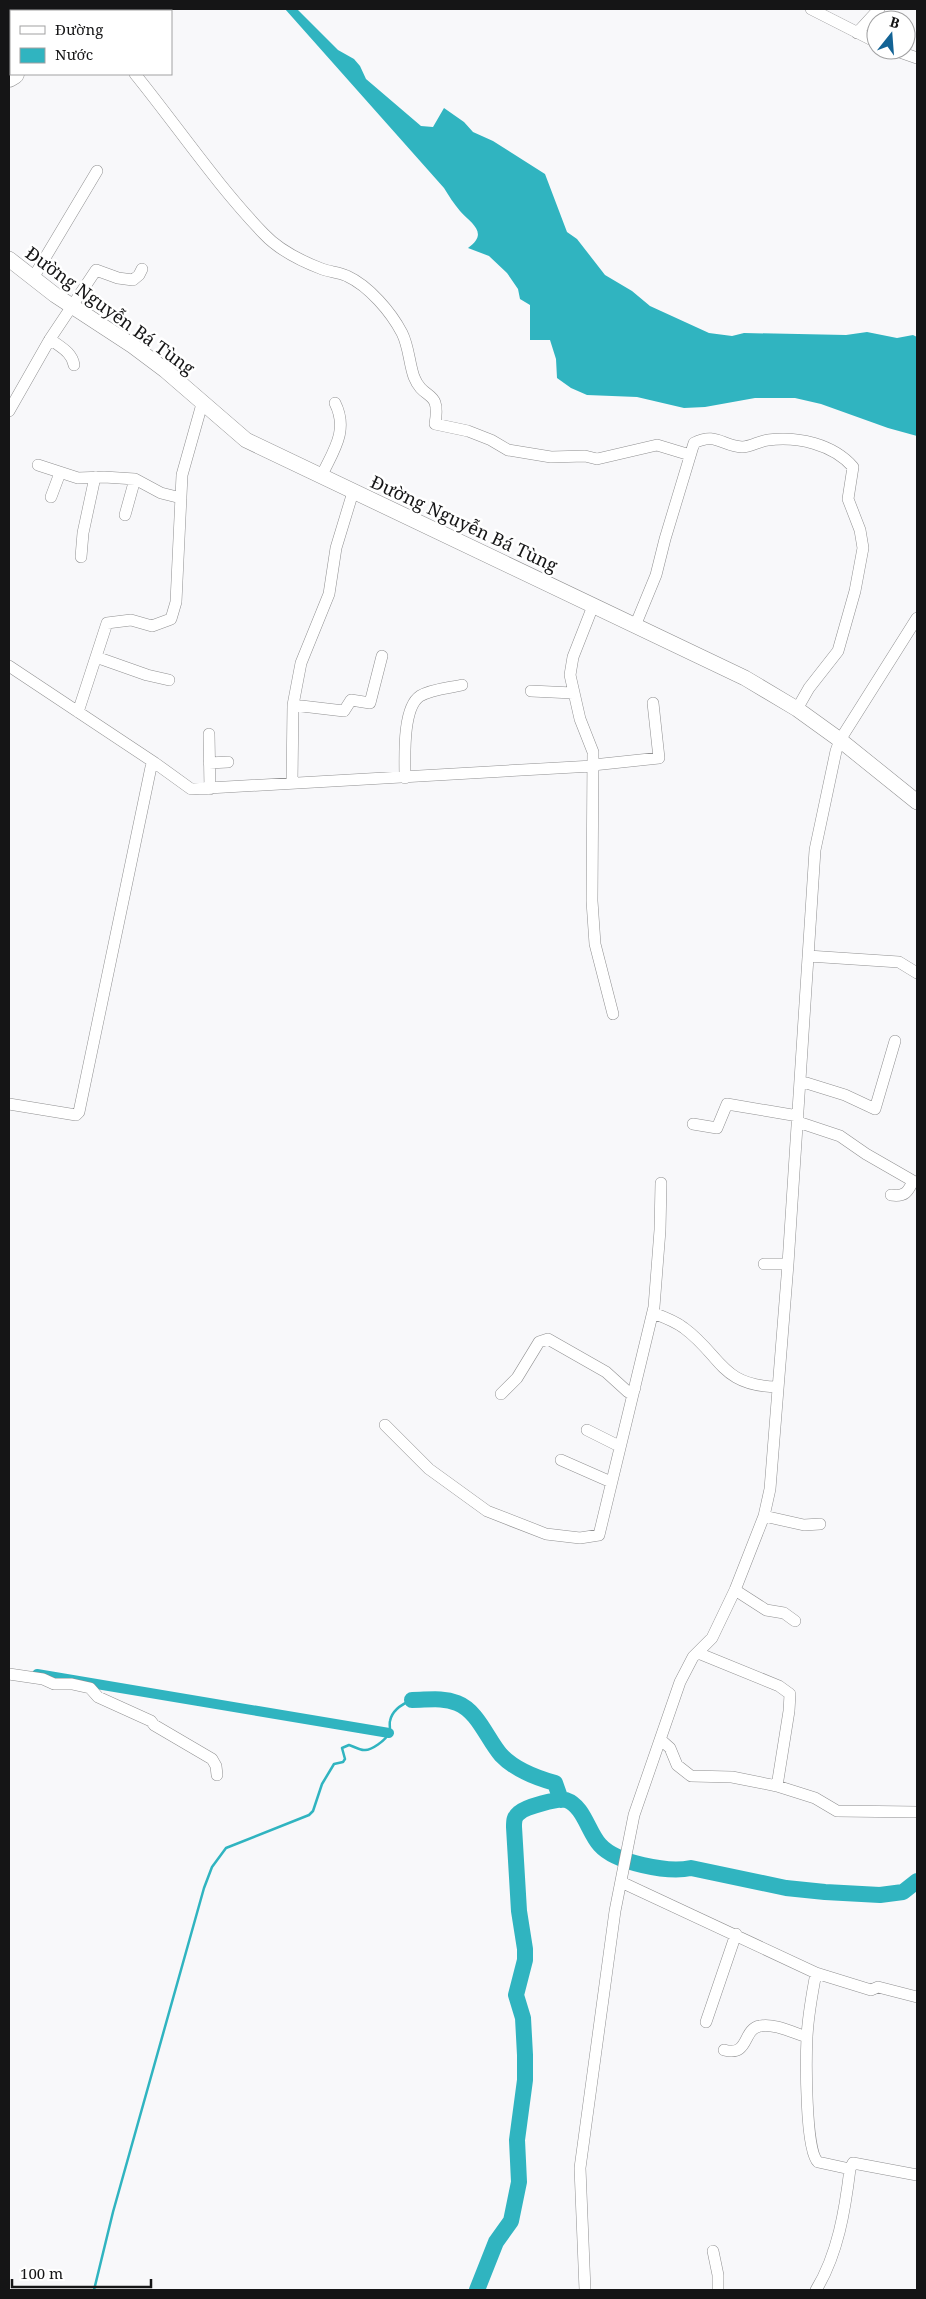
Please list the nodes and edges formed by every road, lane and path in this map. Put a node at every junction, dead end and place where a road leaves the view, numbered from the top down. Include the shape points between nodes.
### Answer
1 (811, 9) edge
2 (879, 9) edge
3 (857, 33) junction
4 (866, 37) edge
5 (136, 75) edge
6 (97, 171) dead end
7 (9, 259) edge
8 (142, 269) dead end
9 (33, 278) junction
10 (71, 305) junction
11 (50, 338) junction
12 (74, 365) dead end
13 (335, 403) dead end
14 (202, 404) junction
15 (9, 411) edge
16 (690, 455) junction
17 (38, 465) dead end
18 (60, 473) junction
19 (95, 477) junction
20 (321, 477) junction
21 (135, 479) junction
22 (353, 492) junction
23 (51, 497) dead end
24 (181, 498) junction
25 (125, 515) dead end
26 (81, 557) dead end
27 (593, 606) junction
28 (917, 618) edge
29 (635, 626) junction
30 (382, 656) dead end
31 (96, 657) junction
32 (9, 666) edge
33 (169, 680) dead end
34 (462, 685) dead end
35 (531, 691) dead end
36 (573, 693) junction
37 (653, 703) dead end
38 (293, 706) junction
39 (797, 709) junction
40 (78, 712) junction
41 (209, 734) dead end
42 (840, 740) junction
43 (228, 762) dead end
44 (155, 763) junction
45 (209, 763) junction
46 (593, 766) junction
47 (405, 778) junction
48 (292, 783) junction
49 (210, 789) junction
50 (917, 802) edge
51 (808, 956) junction
52 (917, 973) edge
53 (612, 1014) dead end
54 (895, 1041) dead end
55 (800, 1081) junction
56 (9, 1104) edge
57 (798, 1119) junction
58 (693, 1124) dead end
59 (661, 1183) dead end
60 (892, 1194) dead end
61 (764, 1264) dead end
62 (788, 1264) junction
63 (653, 1313) junction
64 (778, 1387) junction
65 (635, 1388) junction
66 (501, 1394) dead end
67 (385, 1425) dead end
68 (587, 1430) dead end
69 (619, 1446) junction
70 (561, 1460) dead end
71 (611, 1482) junction
72 (764, 1516) junction
73 (820, 1524) dead end
74 (735, 1590) junction
75 (795, 1621) dead end
76 (698, 1653) junction
77 (9, 1674) edge
78 (661, 1740) junction
79 (217, 1775) dead end
80 (776, 1786) junction
81 (917, 1812) edge
82 (621, 1877) junction
83 (736, 1934) junction
84 (816, 1973) junction
85 (917, 1997) edge
86 (706, 2022) dead end
87 (807, 2037) junction
88 (724, 2050) dead end
89 (850, 2168) junction
90 (917, 2176) edge
91 (713, 2251) dead end
92 (585, 2290) edge
93 (718, 2290) edge
94 (816, 2290) edge

1 - 3 street
2 - 3 street
3 - 4 street
5 - 16 street via 212,173 276,246 292,256 355,280 377,300 403,335 417,383 436,402 435,424 468,431 508,450 552,457 597,459 657,445
6 - 9 street
7 - 9 main road, Đường Nguyễn Bá Tùng
8 - 10 street via 133,280 96,270
9 - 10 main road, Đường Nguyễn Bá Tùng
10 - 11 street
10 - 14 main road, Đường Nguyễn Bá Tùng via 165,370
11 - 12 street via 70,353
11 - 15 street
13 - 20 street via 342,416 341,428
14 - 20 main road, Đường Nguyễn Bá Tùng via 246,440
14 - 24 street via 184,462
16 - 29 street via 656,575
16 - 39 street via 694,443 702,439 714,438 744,447 768,440 804,440 841,456 853,467 848,499 860,530 862,548 855,591 838,651
17 - 18 street
18 - 19 street via 78,478
18 - 23 street
19 - 21 street
19 - 26 street
20 - 22 main road, Đường Nguyễn Bá Tùng
21 - 24 street via 161,493
21 - 25 street
22 - 27 main road, Đường Nguyễn Bá Tùng
22 - 38 street via 336,548 329,594 304,655
24 - 31 street via 176,602 171,619 152,626 130,620 107,623
27 - 29 main road, Đường Nguyễn Bá Tùng
27 - 36 street via 573,657 570,675
28 - 42 street
29 - 39 main road, Đường Nguyễn Bá Tùng via 744,678
30 - 38 street via 370,703 351,700 344,711
31 - 33 street
31 - 40 street
32 - 40 street
34 - 47 street via 428,693 414,704 408,717
35 - 36 street
36 - 46 street via 593,752
37 - 46 street via 658,758
38 - 48 street
39 - 42 main road, Đường Nguyễn Bá Tùng
40 - 44 street
41 - 45 street
42 - 50 main road, Đường Nguyễn Bá Tùng
42 - 51 street via 815,850
43 - 45 street
44 - 49 street via 191,789
44 - 56 street via 151,767 79,1112 76,1115
45 - 49 street
46 - 47 street
46 - 53 street via 592,901 595,944
47 - 48 street
48 - 49 street
51 - 52 street via 899,962
51 - 55 street
54 - 55 street via 875,1109 845,1095
55 - 57 street
57 - 58 street via 728,1104 717,1128
57 - 60 street via 840,1136 914,1181 905,1195
57 - 62 street
59 - 63 street
61 - 62 street
62 - 64 street
63 - 64 street via 685,1328 734,1377 760,1387
63 - 65 street
64 - 72 street via 770,1489
65 - 66 street via 628,1392 606,1372 548,1339 539,1342 517,1378
65 - 69 street
67 - 71 street via 429,1469 481,1507 546,1534 580,1538 599,1535
68 - 69 street
69 - 71 street
70 - 71 street
72 - 73 street via 804,1525
72 - 74 street
74 - 75 street via 766,1610 784,1613
74 - 76 street via 712,1638
76 - 78 street via 680,1682
76 - 80 street via 779,1686 790,1694
77 - 79 street via 90,1688 98,1696 151,1721 212,1760
78 - 80 street via 670,1748 677,1765 691,1776 738,1778
78 - 82 street via 634,1815
80 - 81 street via 815,1798 837,1811
82 - 83 street
82 - 92 street via 580,2168
83 - 84 street
83 - 86 street
84 - 85 street via 871,1990 878,1987
84 - 87 street
87 - 88 street via 759,2026 751,2031 740,2049
87 - 89 street via 808,2122 813,2155 818,2162
89 - 90 street via 853,2163
89 - 94 street via 842,2224 824,2277
91 - 93 street

